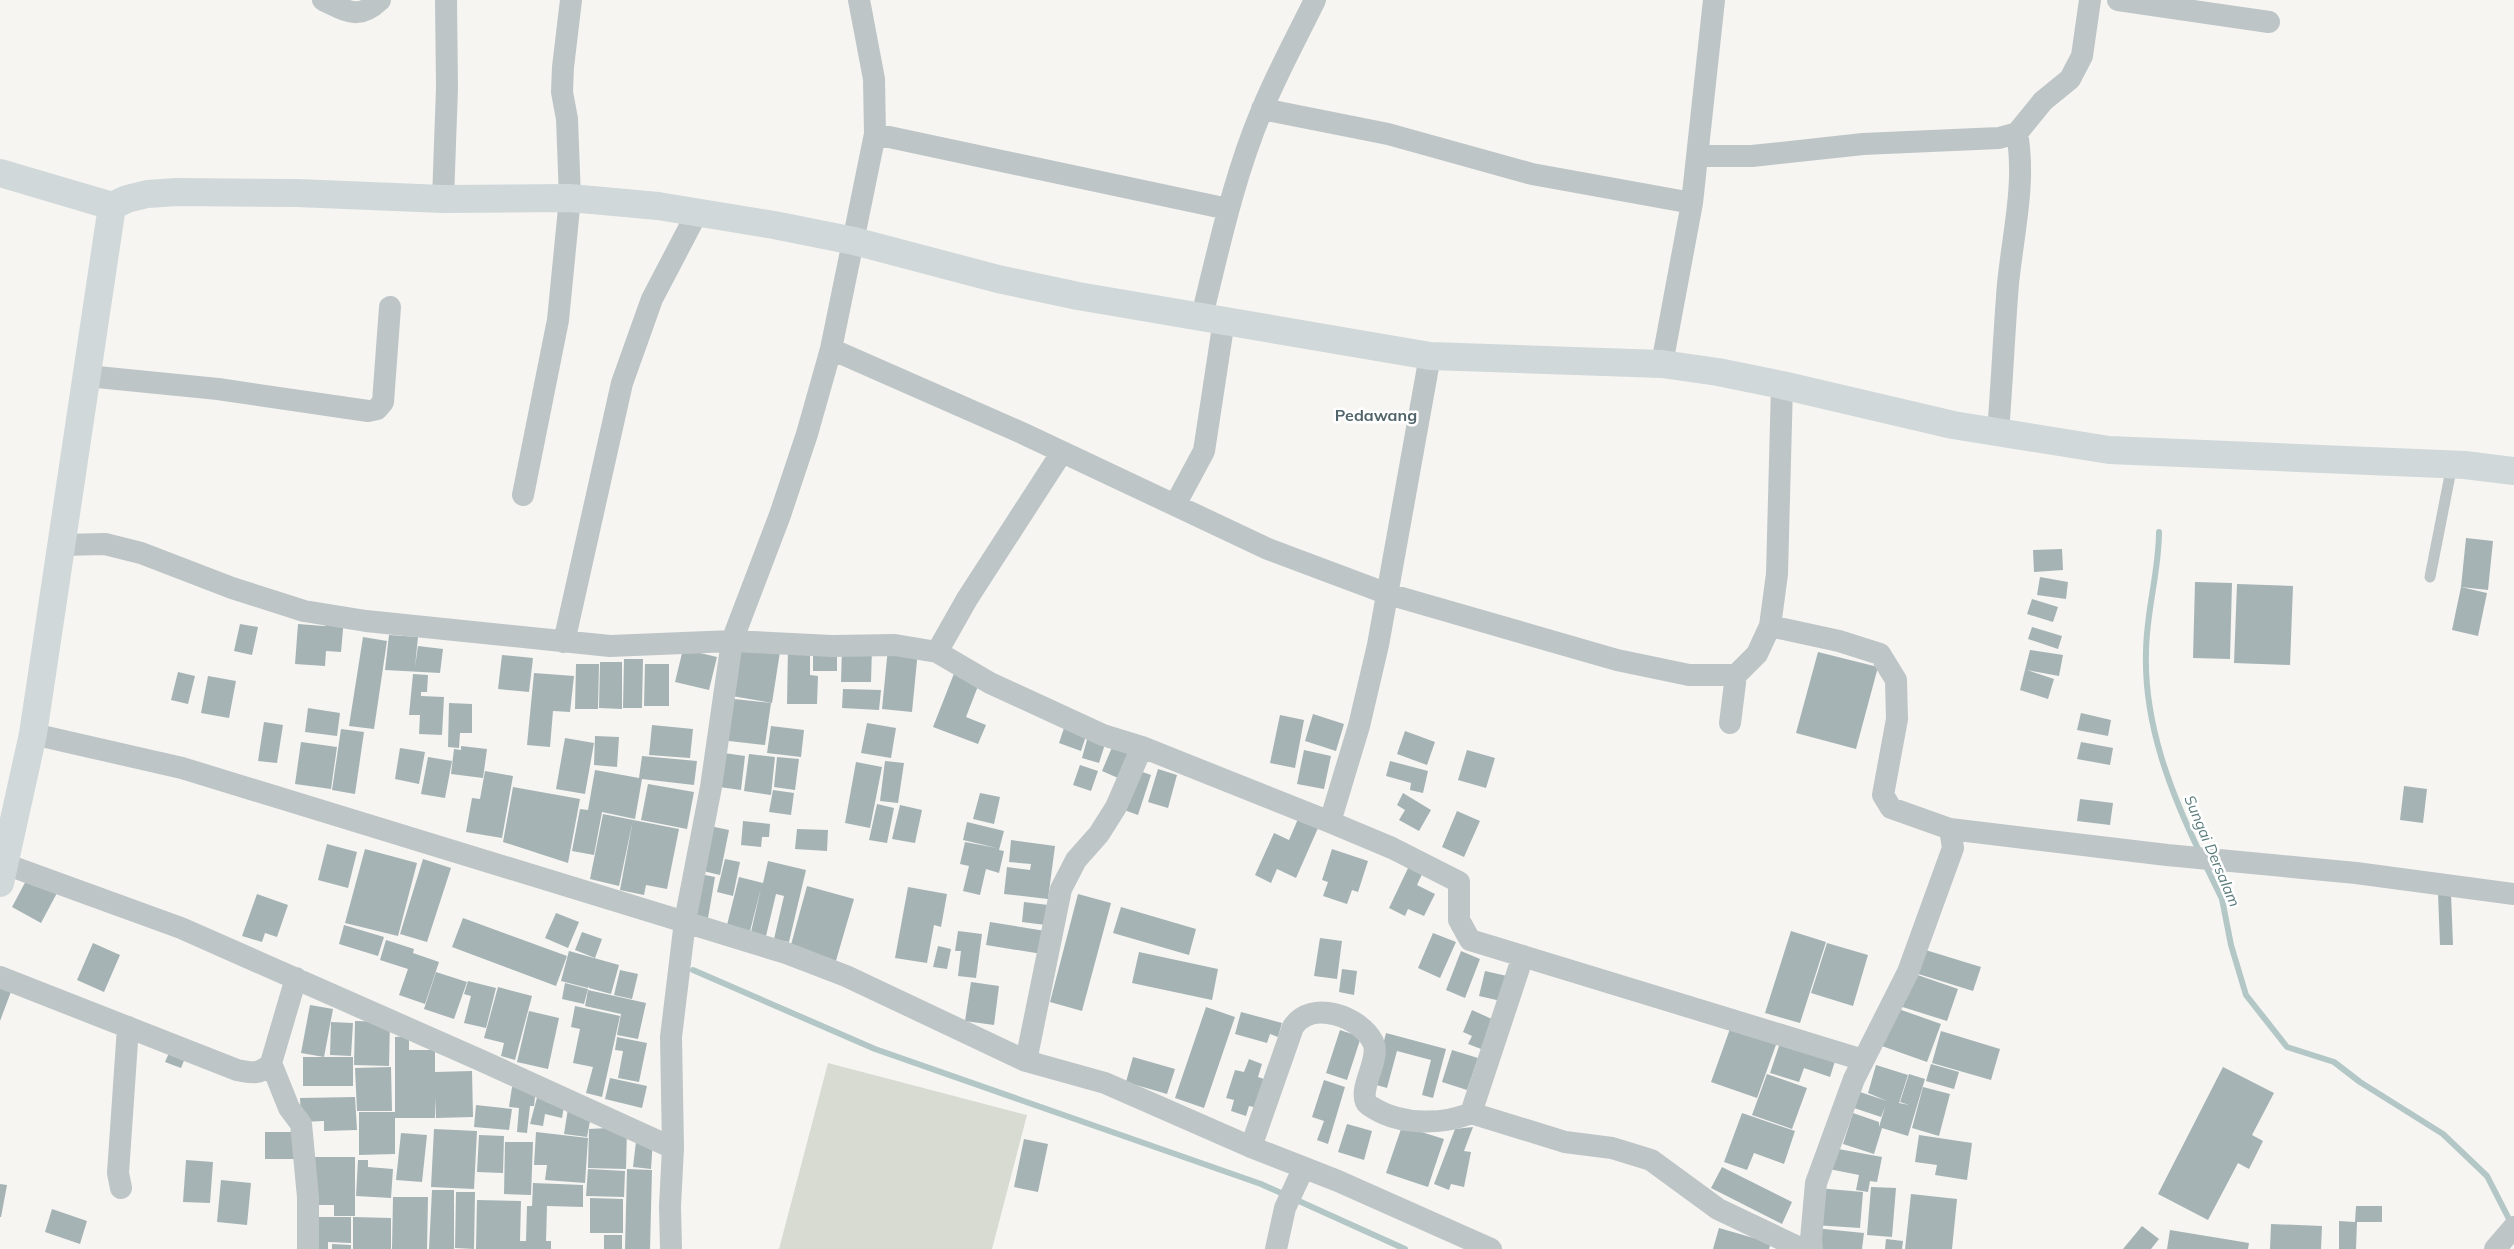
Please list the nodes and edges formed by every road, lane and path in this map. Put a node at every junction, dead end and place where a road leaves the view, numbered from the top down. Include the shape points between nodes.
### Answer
1 (323, 0) edge
2 (380, 0) edge
3 (446, 0) edge
4 (571, 0) edge
5 (859, 0) edge
6 (1315, 0) edge
7 (1714, 0) edge
8 (2090, 0) edge
9 (2118, 0) edge
10 (2269, 22) dead end
11 (1262, 109) junction
12 (2017, 133) junction
13 (875, 134) junction
14 (1698, 156) junction
15 (0, 173) edge
16 (570, 198) junction
17 (443, 199) junction
18 (1692, 203) junction
19 (112, 206) junction
20 (1228, 209) junction
21 (698, 211) junction
22 (854, 241) junction
23 (390, 307) dead end
24 (1213, 318) junction
25 (831, 349) junction
26 (1430, 356) junction
27 (1662, 364) junction
28 (87, 376) junction
29 (1782, 385) junction
30 (1998, 432) junction
31 (1062, 452) junction
32 (2452, 465) junction
33 (2514, 471) edge
34 (523, 495) dead end
35 (1175, 505) junction
36 (60, 545) junction
37 (2430, 577) dead end
38 (1388, 594) junction
39 (1770, 626) junction
40 (564, 642) junction
41 (732, 642) junction
42 (937, 652) junction
43 (1736, 675) junction
44 (1730, 723) dead end
45 (33, 734) junction
46 (1142, 747) junction
47 (1330, 822) junction
48 (1950, 829) junction
49 (2, 873) edge
50 (2514, 894) edge
51 (685, 921) junction
52 (1523, 956) junction
53 (0, 976) edge
54 (296, 978) junction
55 (128, 1027) junction
56 (1863, 1060) junction
57 (1026, 1061) junction
58 (271, 1063) junction
59 (1471, 1113) junction
60 (1251, 1147) junction
61 (673, 1148) junction
62 (1300, 1176) junction
63 (121, 1188) dead end
64 (308, 1249) edge
65 (671, 1249) edge
66 (1276, 1249) edge
67 (1492, 1249) edge
68 (1802, 1249) edge
69 (1812, 1249) edge

1 - 2 street via 348,12 359,13
3 - 17 street
4 - 16 street via 562,92 567,119
5 - 13 street via 874,79
6 - 11 street
7 - 14 street
8 - 12 street via 2082,56 2070,79 2043,101
9 - 10 street
11 - 18 street via 1388,134 1532,174
11 - 20 street
12 - 14 street via 1999,138 1863,144 1752,156
12 - 30 street via 2021,157 2020,190 2008,284
13 - 20 street
13 - 22 street
14 - 18 street
15 - 19 street
16 - 17 street
16 - 21 street
16 - 34 street via 554,346
17 - 19 street via 177,192 147,194
18 - 27 street
19 - 28 street
20 - 24 street
21 - 22 street
21 - 40 street via 652,299 622,383
22 - 24 street via 1069,294
22 - 25 street
23 - 28 street via 383,402 377,409 368,411 218,389
24 - 26 street
24 - 35 street via 1204,451
25 - 31 street
25 - 41 street via 808,434
26 - 27 street
26 - 38 street
27 - 29 street
28 - 36 street
29 - 30 street via 1953,425
29 - 39 street via 1777,574
30 - 32 street via 2109,450
31 - 35 street
31 - 42 street via 966,599
32 - 33 street
32 - 37 lane
35 - 38 street via 1268,548
36 - 40 street via 105,544 141,553 304,611
36 - 45 street
38 - 43 street via 1617,660 1689,675
38 - 47 street via 1359,726
39 - 43 street via 1757,654
39 - 48 street via 1880,654 1896,680 1897,719 1883,795 1891,808
40 - 41 street via 610,646
41 - 42 street via 895,645
41 - 51 street via 711,787
42 - 46 street via 990,683 1103,735
43 - 44 street
45 - 49 street
45 - 51 street via 182,768
46 - 47 street
46 - 57 street via 1116,807 1099,834 1076,860 1061,889
47 - 52 street via 1392,848 1459,882 1459,920 1470,940
48 - 50 street via 2356,873
48 - 56 street via 1953,848 1908,972
49 - 54 street via 181,928
51 - 57 street via 786,952 846,976
51 - 61 street via 671,1038
52 - 56 street
52 - 59 street
53 - 55 street
54 - 58 street
54 - 61 street
55 - 58 street via 237,1070 256,1074
55 - 63 street via 118,1173
56 - 69 street via 1816,1182
57 - 60 street via 1105,1083
58 - 64 street via 289,1108 302,1124
59 - 60 street via 1430,1121 1387,1116 1370,1106 1365,1097 1375,1054 1374,1044 1368,1035 1357,1023 1339,1016 1304,1015 1293,1027
59 - 68 street via 1565,1142 1612,1148 1651,1160 1718,1209
60 - 62 street
61 - 65 street
62 - 66 street via 1285,1208
62 - 67 street via 1338,1181

